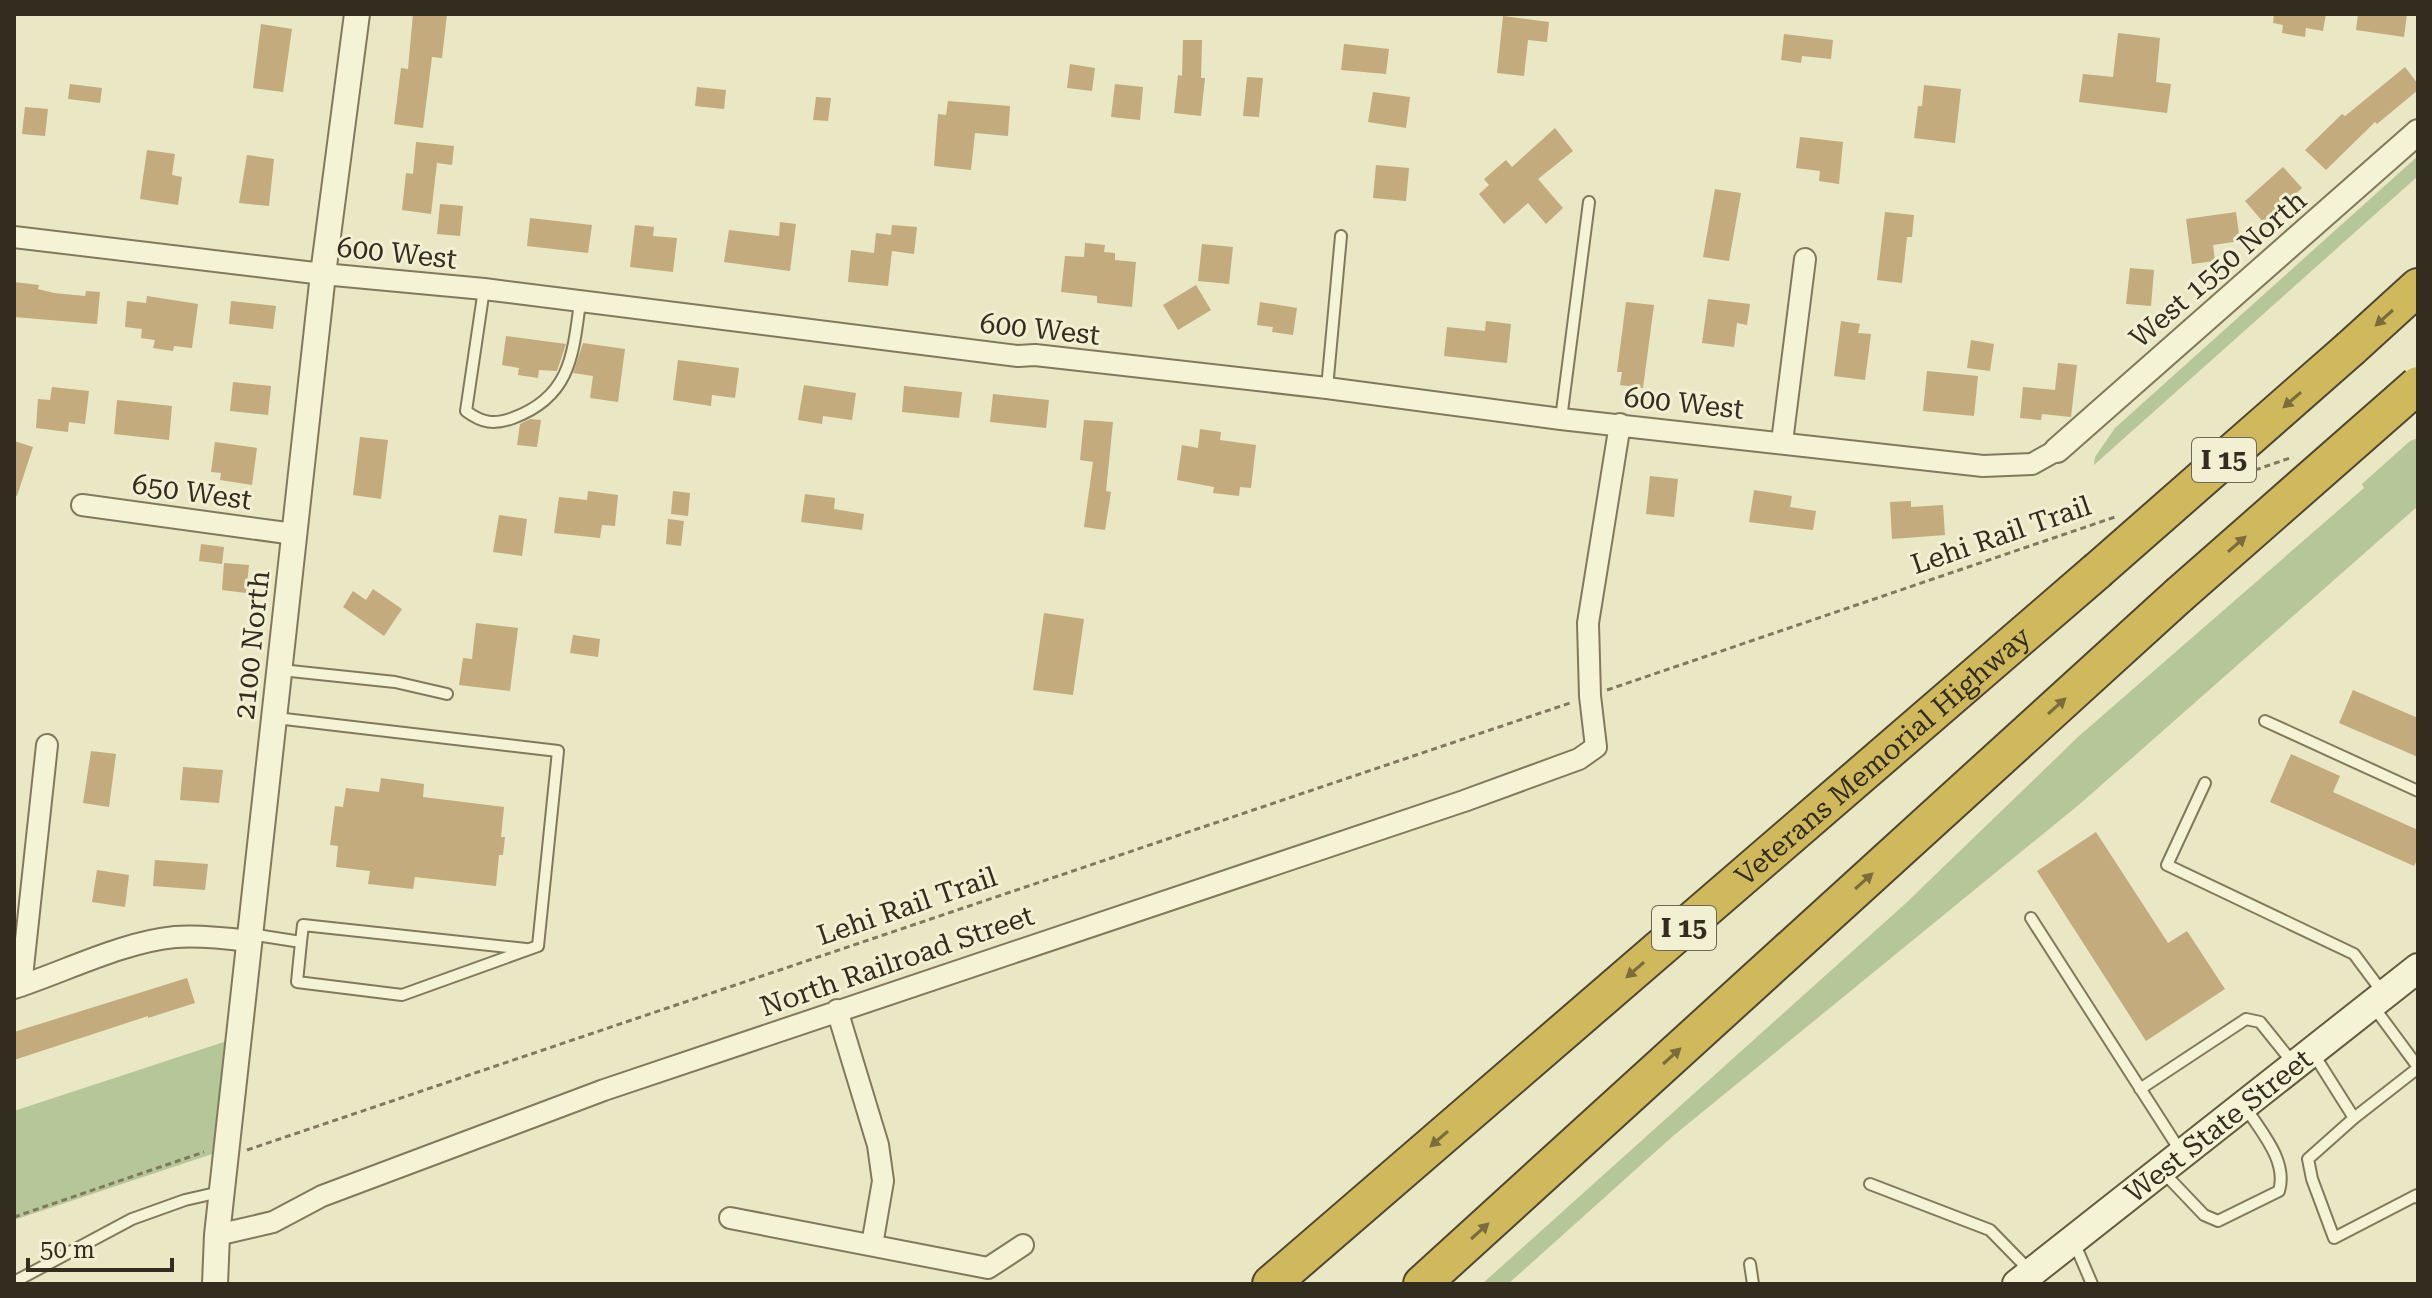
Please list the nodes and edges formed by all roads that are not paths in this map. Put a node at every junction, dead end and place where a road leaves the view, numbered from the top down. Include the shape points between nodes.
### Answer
1 (357, 14) edge
2 (2418, 132) edge
3 (1589, 202) dead end
4 (1341, 236) dead end
5 (14, 237) edge
6 (1805, 259) dead end
7 (323, 274) junction
8 (2418, 287) edge
9 (484, 289) junction
10 (580, 302) junction
11 (2418, 385) edge
12 (1327, 388) junction
13 (1561, 419) junction
14 (1620, 424) junction
15 (1782, 442) junction
16 (2057, 450) joint
17 (82, 505) dead end
18 (294, 534) junction
19 (279, 670) junction
20 (447, 694) dead end
21 (274, 718) junction
22 (2265, 721) dead end
23 (47, 745) dead end
24 (2205, 783) dead end
25 (2418, 791) edge
26 (2031, 918) dead end
27 (250, 937) junction
28 (301, 942) junction
29 (529, 949) junction
30 (2418, 968) edge
31 (17, 987) edge
32 (2378, 999) junction
33 (837, 1010) junction
34 (2304, 1058) junction
35 (2418, 1068) edge
36 (2140, 1089) junction
37 (2244, 1105) junction
38 (2354, 1118) junction
39 (2172, 1162) junction
40 (1870, 1184) dead end
41 (222, 1192) junction
42 (2418, 1198) edge
43 (730, 1218) dead end
44 (217, 1235) junction
45 (2073, 1240) junction
46 (872, 1245) junction
47 (1023, 1245) dead end
48 (1750, 1264) dead end
49 (2024, 1278) edge
50 (14, 1282) edge
51 (215, 1284) edge
52 (1271, 1284) edge
53 (1422, 1284) edge
54 (1753, 1284) edge
55 (2092, 1284) edge

1 - 7 street, 2100 North
2 - 16 street, West 1550 North
3 - 13 lane
4 - 12 lane
5 - 7 street, 600 West
6 - 15 street
7 - 9 street, 600 West
7 - 18 street, 2100 North
8 -> 52 highway, Veterans Memorial Highway / I 15, bridge
9 - 10 street, 600 West
9 - 10 lane via 466,411 497,424 543,404 556,388 569,367
10 - 12 street, 600 West
53 -> 11 highway, I 15, bridge via 2179,595
12 - 13 street, 600 West
13 - 14 street, 600 West
14 - 15 street, 600 West
14 - 33 street, North Railroad Street via 1588,623 1596,747 1579,759 1464,801
15 - 16 street, 600 West via 1983,466 2032,464
17 - 18 street, 650 West
18 - 19 street, 2100 North
19 - 20 lane via 395,682
19 - 21 street, 2100 North
21 - 27 street, 2100 North
21 - 29 lane via 558,751 538,946
22 - 25 lane
23 - 31 street
24 - 32 lane via 2167,865 2354,954
26 - 36 lane
27 - 28 lane
27 - 31 street via 174,937
27 - 41 street, 2100 North
28 - 29 lane via 303,925
28 - 29 lane via 297,982 402,995
30 - 32 main road, West State Street
32 - 34 main road, West State Street
32 - 35 lane
33 - 44 street, North Railroad Street via 351,1185 273,1222
33 - 46 street via 878,1145 883,1181
34 - 36 lane via 2260,1022 2246,1019
34 - 37 main road, West State Street
34 - 38 lane
35 - 38 lane
36 - 39 lane
37 - 39 main road, West State Street
37 - 39 lane via 2274,1153 2283,1179 2279,1191 2218,1221 2204,1215
38 - 42 lane via 2308,1159 2334,1238
39 - 45 main road, West State Street
40 - 49 lane via 1990,1230
41 - 44 street, 2100 North
41 - 50 lane via 132,1219
43 - 46 street
44 - 51 street, 2100 North
45 - 49 main road, West State Street
45 - 55 lane
46 - 47 street via 988,1268
48 - 54 lane

